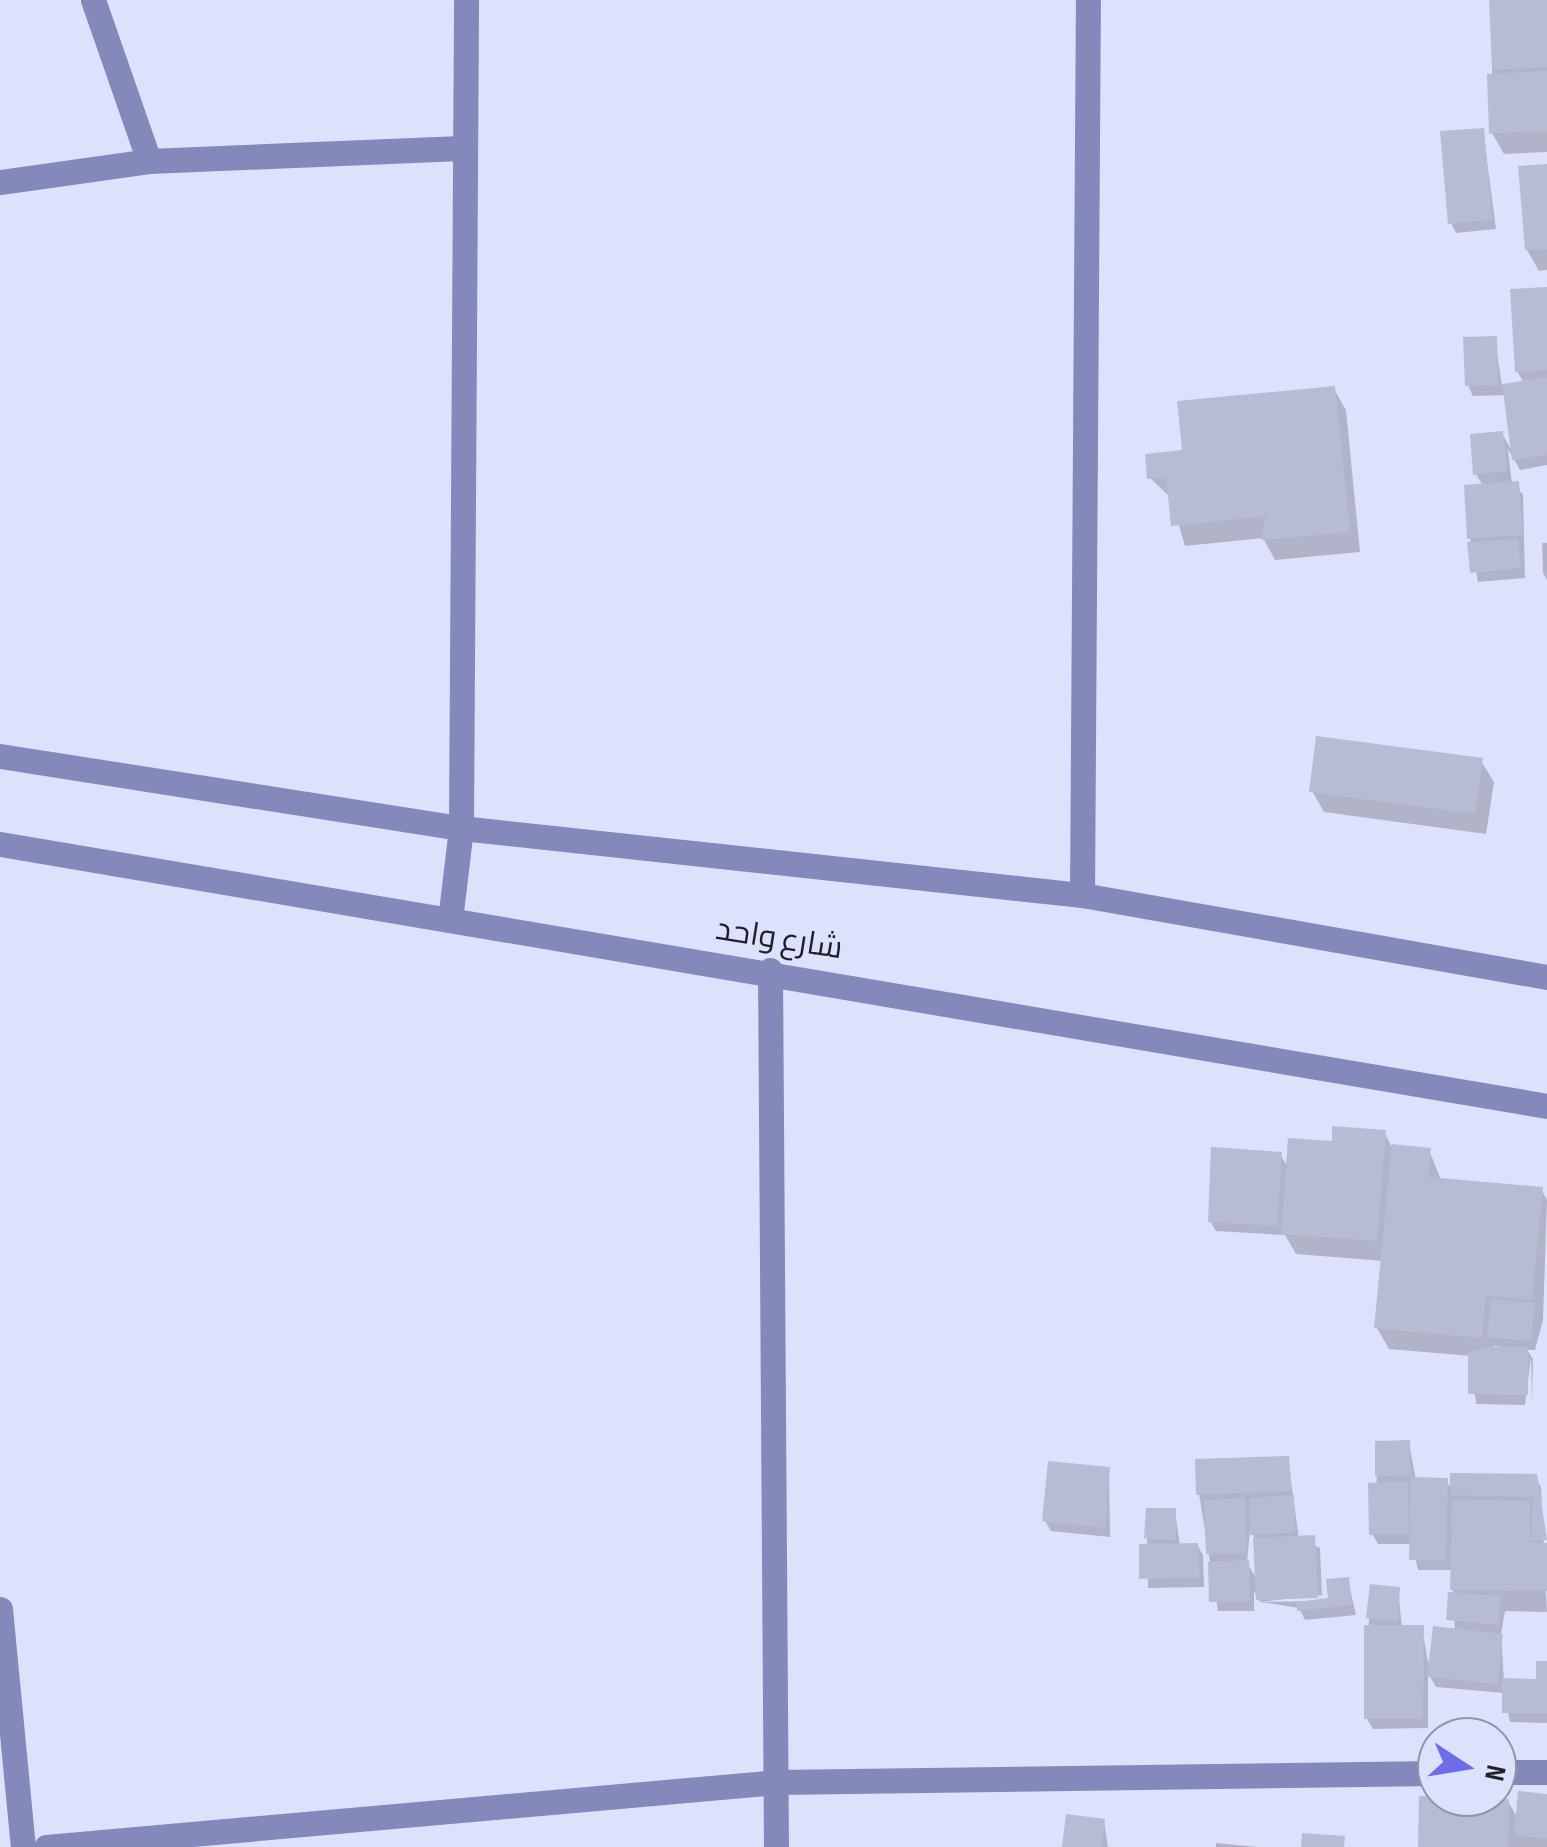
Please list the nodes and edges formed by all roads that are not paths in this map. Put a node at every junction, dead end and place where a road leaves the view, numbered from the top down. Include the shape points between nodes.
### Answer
1 (93, 0) edge
2 (466, 0) edge
3 (1088, 0) edge
4 (461, 148) junction
5 (149, 161) junction
6 (0, 182) edge
7 (0, 756) edge
8 (462, 828) junction
9 (0, 844) edge
10 (1082, 896) junction
11 (450, 920) junction
12 (770, 970) junction
13 (1547, 977) edge
14 (1547, 1106) edge
15 (0, 1609) edge
16 (1517, 1772) edge
17 (1547, 1772) edge
18 (1417, 1773) edge
19 (777, 1782) junction
20 (24, 1847) edge
21 (46, 1847) edge
22 (776, 1847) edge

1 - 5 street
2 - 4 street
3 - 10 street
4 - 5 street
4 - 8 street
5 - 6 street
7 - 8 street
8 - 10 street
8 - 11 street
9 - 11 street, شارع واحد
10 - 13 street
11 - 12 street, شارع واحد
12 - 14 street, شارع واحد
12 - 19 street
15 - 20 street
16 - 17 street
18 - 19 street
19 - 21 street
19 - 22 street

